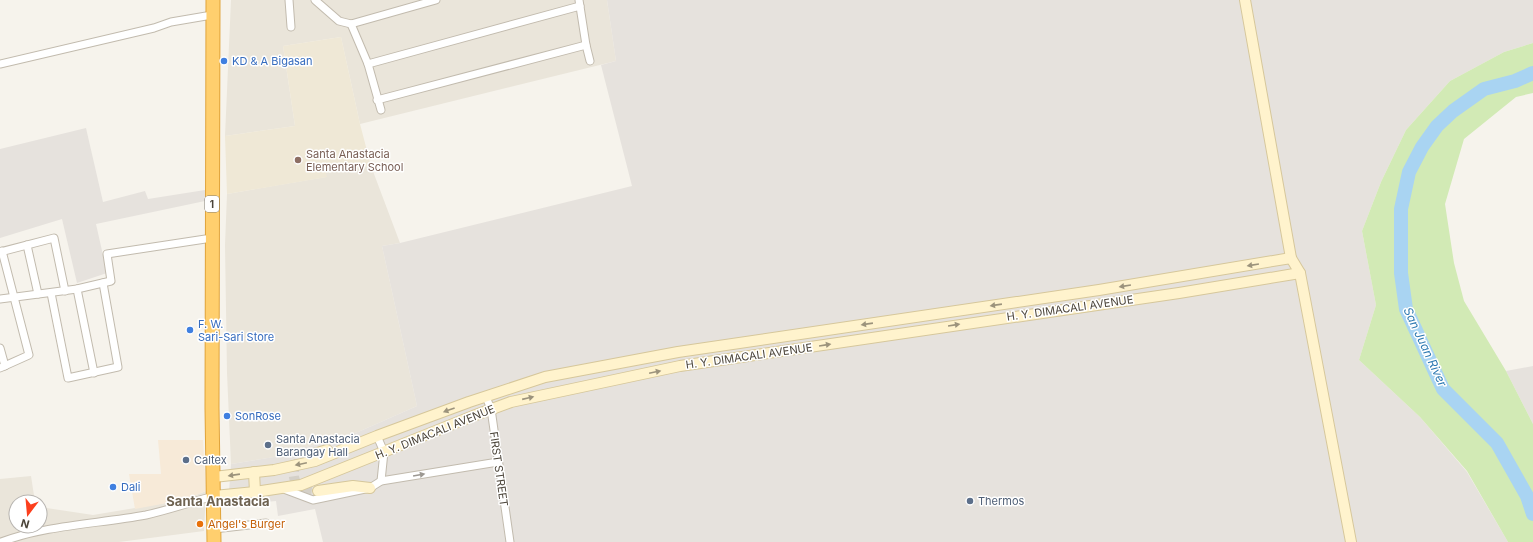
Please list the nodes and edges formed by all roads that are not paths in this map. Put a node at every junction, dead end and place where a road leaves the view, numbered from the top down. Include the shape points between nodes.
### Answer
1 (213, 0) edge
2 (289, 0) edge
3 (315, 0) edge
4 (436, 0) edge
5 (1244, 0) edge
6 (579, 3) edge
7 (212, 15) junction
8 (351, 24) junction
9 (291, 27) dead end
10 (586, 45) junction
11 (590, 61) dead end
12 (0, 64) edge
13 (368, 64) junction
14 (377, 100) junction
15 (381, 110) dead end
16 (212, 238) junction
17 (27, 245) junction
18 (1, 252) edge
19 (1291, 258) junction
20 (1300, 273) junction
21 (103, 283) junction
22 (77, 290) junction
23 (65, 291) junction
24 (51, 293) junction
25 (38, 294) junction
26 (14, 297) junction
27 (0, 299) edge
28 (0, 348) edge
29 (678, 352) junction
30 (680, 366) junction
31 (2, 367) edge
32 (94, 373) junction
33 (486, 397) junction
34 (491, 409) junction
35 (377, 436) junction
36 (358, 444) junction
37 (384, 452) junction
38 (312, 455) tunnel mouth
39 (498, 462) junction
40 (254, 472) junction
41 (214, 477) junction
42 (381, 481) junction
43 (281, 488) junction
44 (370, 488) junction
45 (318, 491) tunnel mouth
46 (255, 492) junction
47 (214, 496) junction
48 (266, 523) dead end
49 (214, 535) edge
50 (1, 542) edge
51 (510, 542) edge
52 (1351, 542) edge

1 - 7 highway, 1
2 - 9 street
3 - 8 street via 339,21
4 - 8 street
5 - 19 street
6 - 10 street
6 - 13 street
7 - 12 street via 171,22
7 - 16 highway, 1
8 - 13 street
10 - 11 street
10 - 14 street
13 - 14 street
14 - 15 street
16 - 21 street via 107,254 111,281
16 - 41 highway, 1
17 - 18 street
17 - 23 street via 54,238
17 - 25 street
18 - 26 street
19 - 20 street
19 -> 29 street, H. Y. DIMACALI AVENUE via 1099,290
30 -> 20 street, H. Y. DIMACALI AVENUE
20 - 52 street
21 - 22 street
21 - 32 street via 118,367
22 - 23 street
22 - 32 street
23 - 24 street
24 - 25 street
24 - 32 street via 68,378
25 - 26 street
26 - 27 street
26 - 31 street via 29,354
28 - 31 street
29 - 30 street
29 - 33 street, H. Y. DIMACALI AVENUE via 545,377
34 -> 30 street, H. Y. DIMACALI AVENUE via 550,393
33 - 34 street, FIRST STREET
33 -> 35 street, H. Y. DIMACALI AVENUE
34 - 37 street, H. Y. DIMACALI AVENUE
34 - 39 street, FIRST STREET
35 - 36 street, H. Y. DIMACALI AVENUE
35 - 37 street
36 - 38 street
36 -> 40 street, H. Y. DIMACALI AVENUE via 315,461
37 - 42 street
37 - 43 street, H. Y. DIMACALI AVENUE via 301,485
42 -> 39 street
39 - 51 street, FIRST STREET
40 -> 41 street, H. Y. DIMACALI AVENUE
40 - 46 street
41 - 47 highway, 1
42 - 44 street
43 - 44 street via 313,500
43 - 46 street, H. Y. DIMACALI AVENUE
44 - 45 street via 353,486
46 - 47 street, H. Y. DIMACALI AVENUE
47 - 49 highway, 1
47 - 50 street via 148,514 53,528
48 - 49 street

